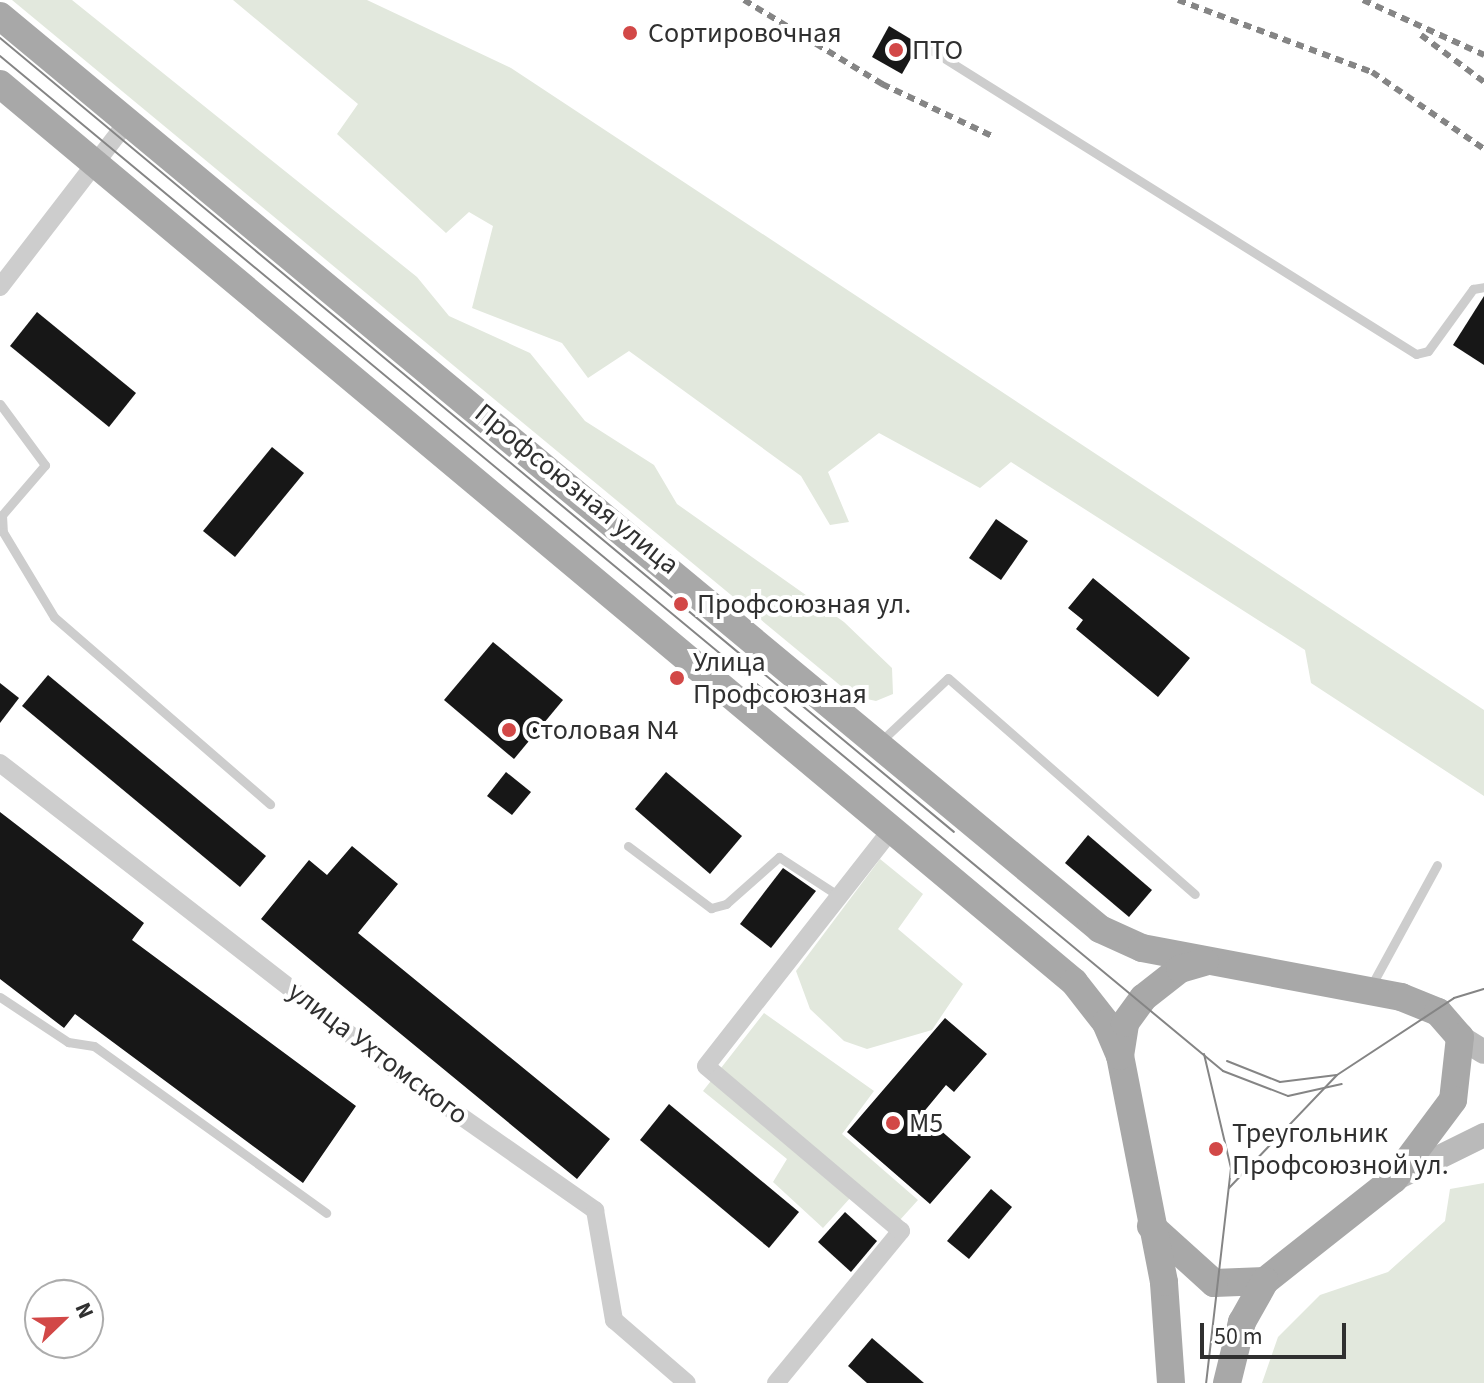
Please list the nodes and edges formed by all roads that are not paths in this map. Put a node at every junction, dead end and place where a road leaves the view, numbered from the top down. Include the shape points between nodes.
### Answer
1 (0, 16) edge
2 (928, 48) dead end
3 (0, 84) edge
4 (127, 122) junction
5 (93, 162) junction
6 (0, 287) edge
7 (1484, 287) edge
8 (0, 404) edge
9 (880, 742) junction
10 (0, 763) edge
11 (270, 804) dead end
12 (892, 829) junction
13 (628, 846) dead end
14 (1437, 865) dead end
15 (1195, 894) dead end
16 (839, 896) junction
17 (1205, 962) junction
18 (1368, 991) junction
19 (0, 997) edge
20 (1472, 1045) edge
21 (1120, 1056) junction
22 (1484, 1135) edge
23 (1394, 1179) junction
24 (326, 1213) dead end
25 (1151, 1226) junction
26 (1265, 1281) junction
27 (687, 1383) edge
28 (776, 1383) edge
29 (1171, 1383) edge
30 (1227, 1383) edge

1 - 4 main road, Профсоюзная улица
2 - 7 lane via 1416,354 1428,351 1473,289
3 - 5 main road, Профсоюзная улица
4 - 5 street
4 - 9 main road, Профсоюзная улица
5 - 6 street
5 - 12 main road, Профсоюзная улица
8 - 11 lane via 45,465 2,515 3,532 30,582 88,653
9 - 15 lane via 948,678
9 - 17 main road, Профсоюзная улица via 1100,929
10 - 27 street, улица Ухтомского via 402,1075 595,1210 614,1320
12 - 16 street
12 - 21 main road, Профсоюзная улица via 1074,982 1106,1023
13 - 16 lane via 711,908 726,904 779,857
14 - 18 lane
16 - 28 street via 706,1066 901,1231
17 - 18 main road, Профсоюзная улица
17 - 21 main road via 1180,969 1143,998 1125,1023
18 - 20 main road, Профсоюзная улица via 1438,1012
19 - 24 lane via 68,1042 94,1046
20 - 23 main road via 1453,1100
21 - 25 main road
22 - 23 main road
23 - 26 main road
25 - 26 main road via 1214,1283
25 - 29 main road via 1171,1325
26 - 30 main road via 1242,1322

